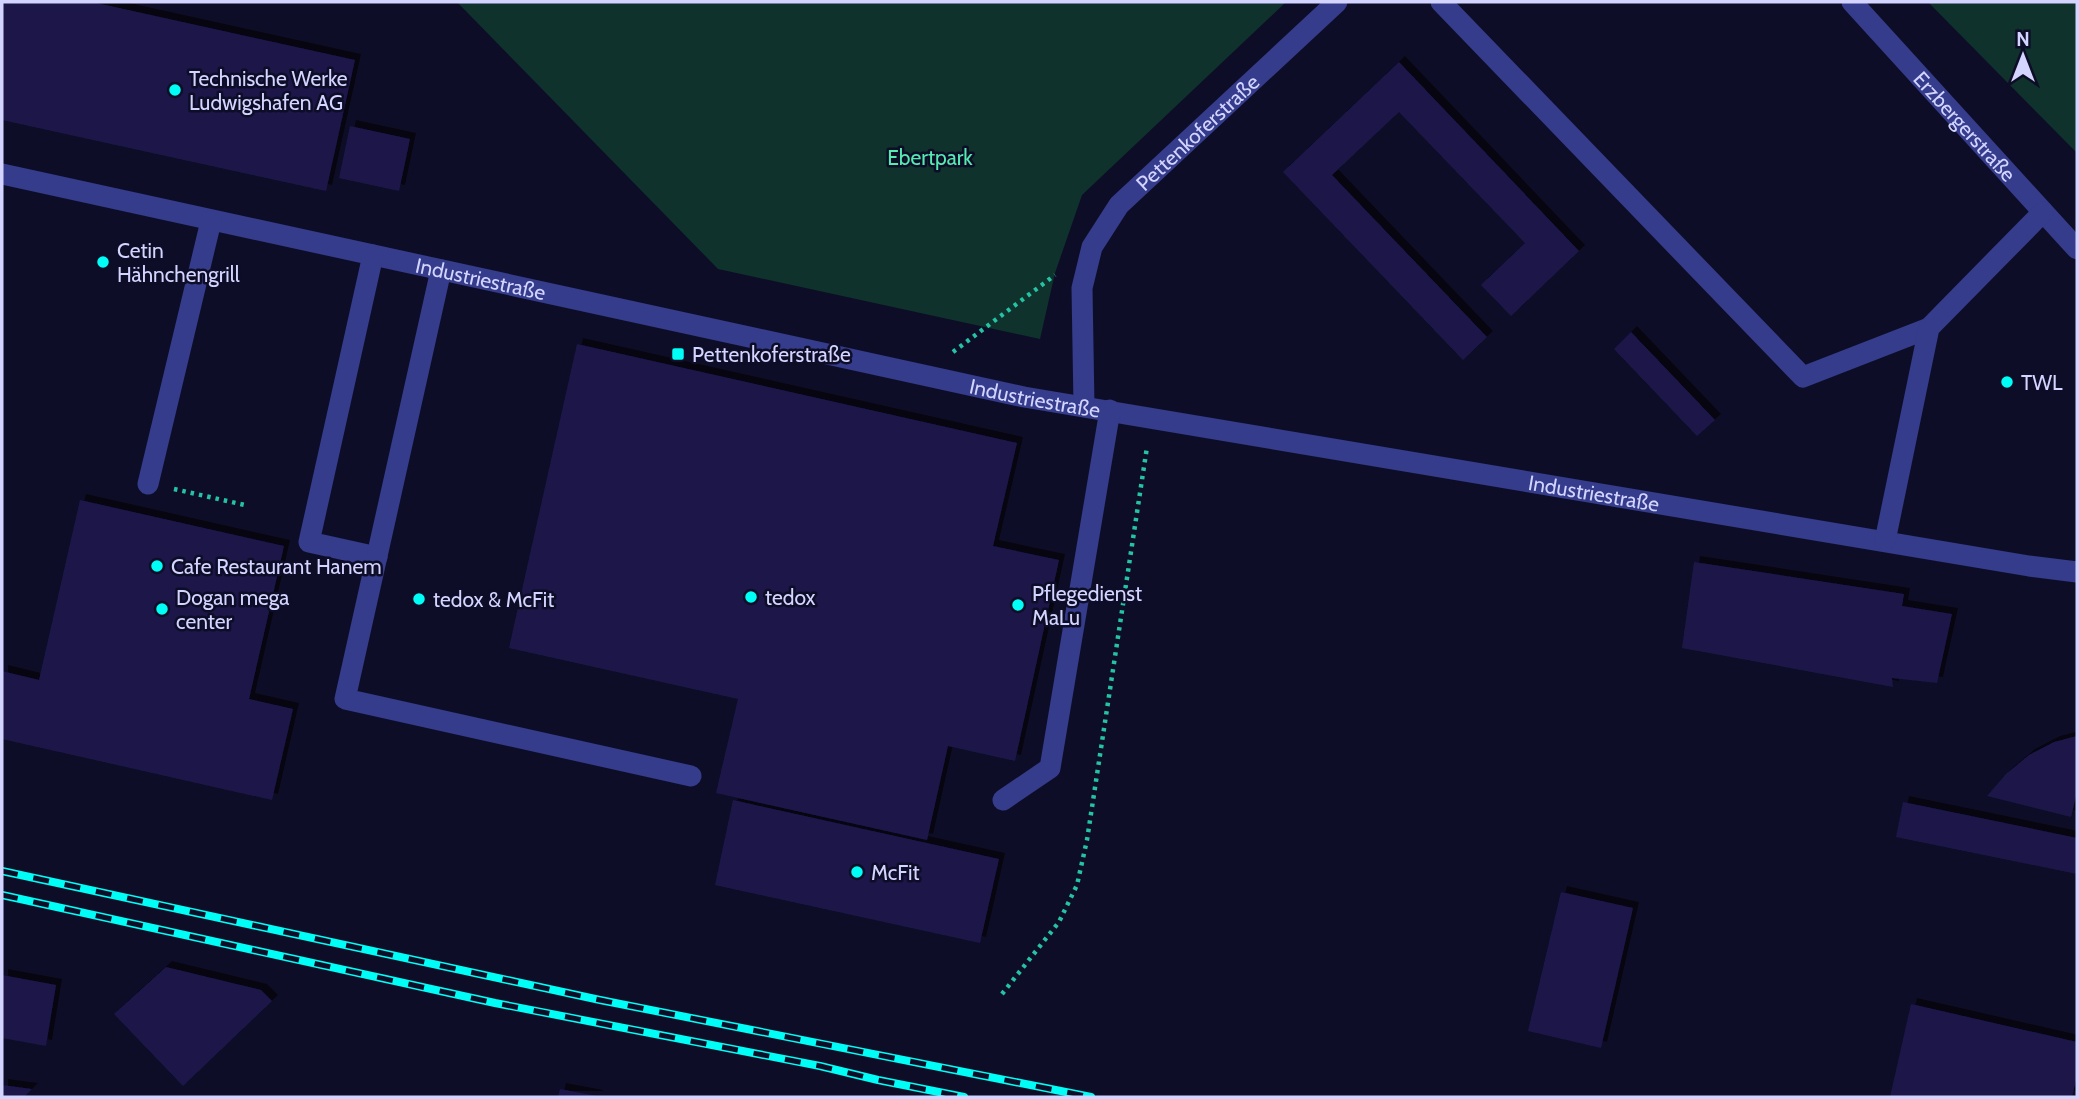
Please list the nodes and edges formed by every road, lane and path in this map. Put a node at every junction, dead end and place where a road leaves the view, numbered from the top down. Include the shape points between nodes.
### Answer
1 (1337, 2) edge
2 (1441, 2) edge
3 (1852, 2) edge
4 (2, 174) edge
5 (2043, 212) junction
6 (211, 221) junction
7 (1092, 247) junction
8 (2077, 249) edge
9 (373, 255) junction
10 (441, 270) junction
11 (1929, 328) junction
12 (924, 375) junction
13 (1084, 406) junction
14 (1110, 410) junction
15 (1152, 418) junction
16 (148, 484) joint
17 (245, 505) dead end
18 (1885, 541) junction
19 (377, 557) junction
20 (2077, 572) edge
21 (691, 776) dead end
22 (1003, 800) dead end
23 (1002, 994) dead end

1 - 7 street, Pettenkoferstraße via 1119,205
2 - 11 street via 1803,377
3 - 5 street, Erzbergerstraße
4 - 6 street, Industriestraße
5 - 8 street, Erzbergerstraße
5 - 11 street
6 - 9 street, Industriestraße
6 - 16 street
7 - 12 path
7 - 13 street, Pettenkoferstraße via 1082,288
9 - 10 street, Industriestraße
9 - 19 street via 309,542
10 - 12 street, Industriestraße
10 - 19 street
11 - 18 street
12 - 13 street, Industriestraße
13 - 14 street, Industriestraße
14 - 15 street, Industriestraße
14 - 22 street via 1050,768
15 - 18 street, Industriestraße
15 - 23 path via 1077,885 1059,922
16 - 17 path
18 - 20 street, Industriestraße
19 - 21 street via 345,699

